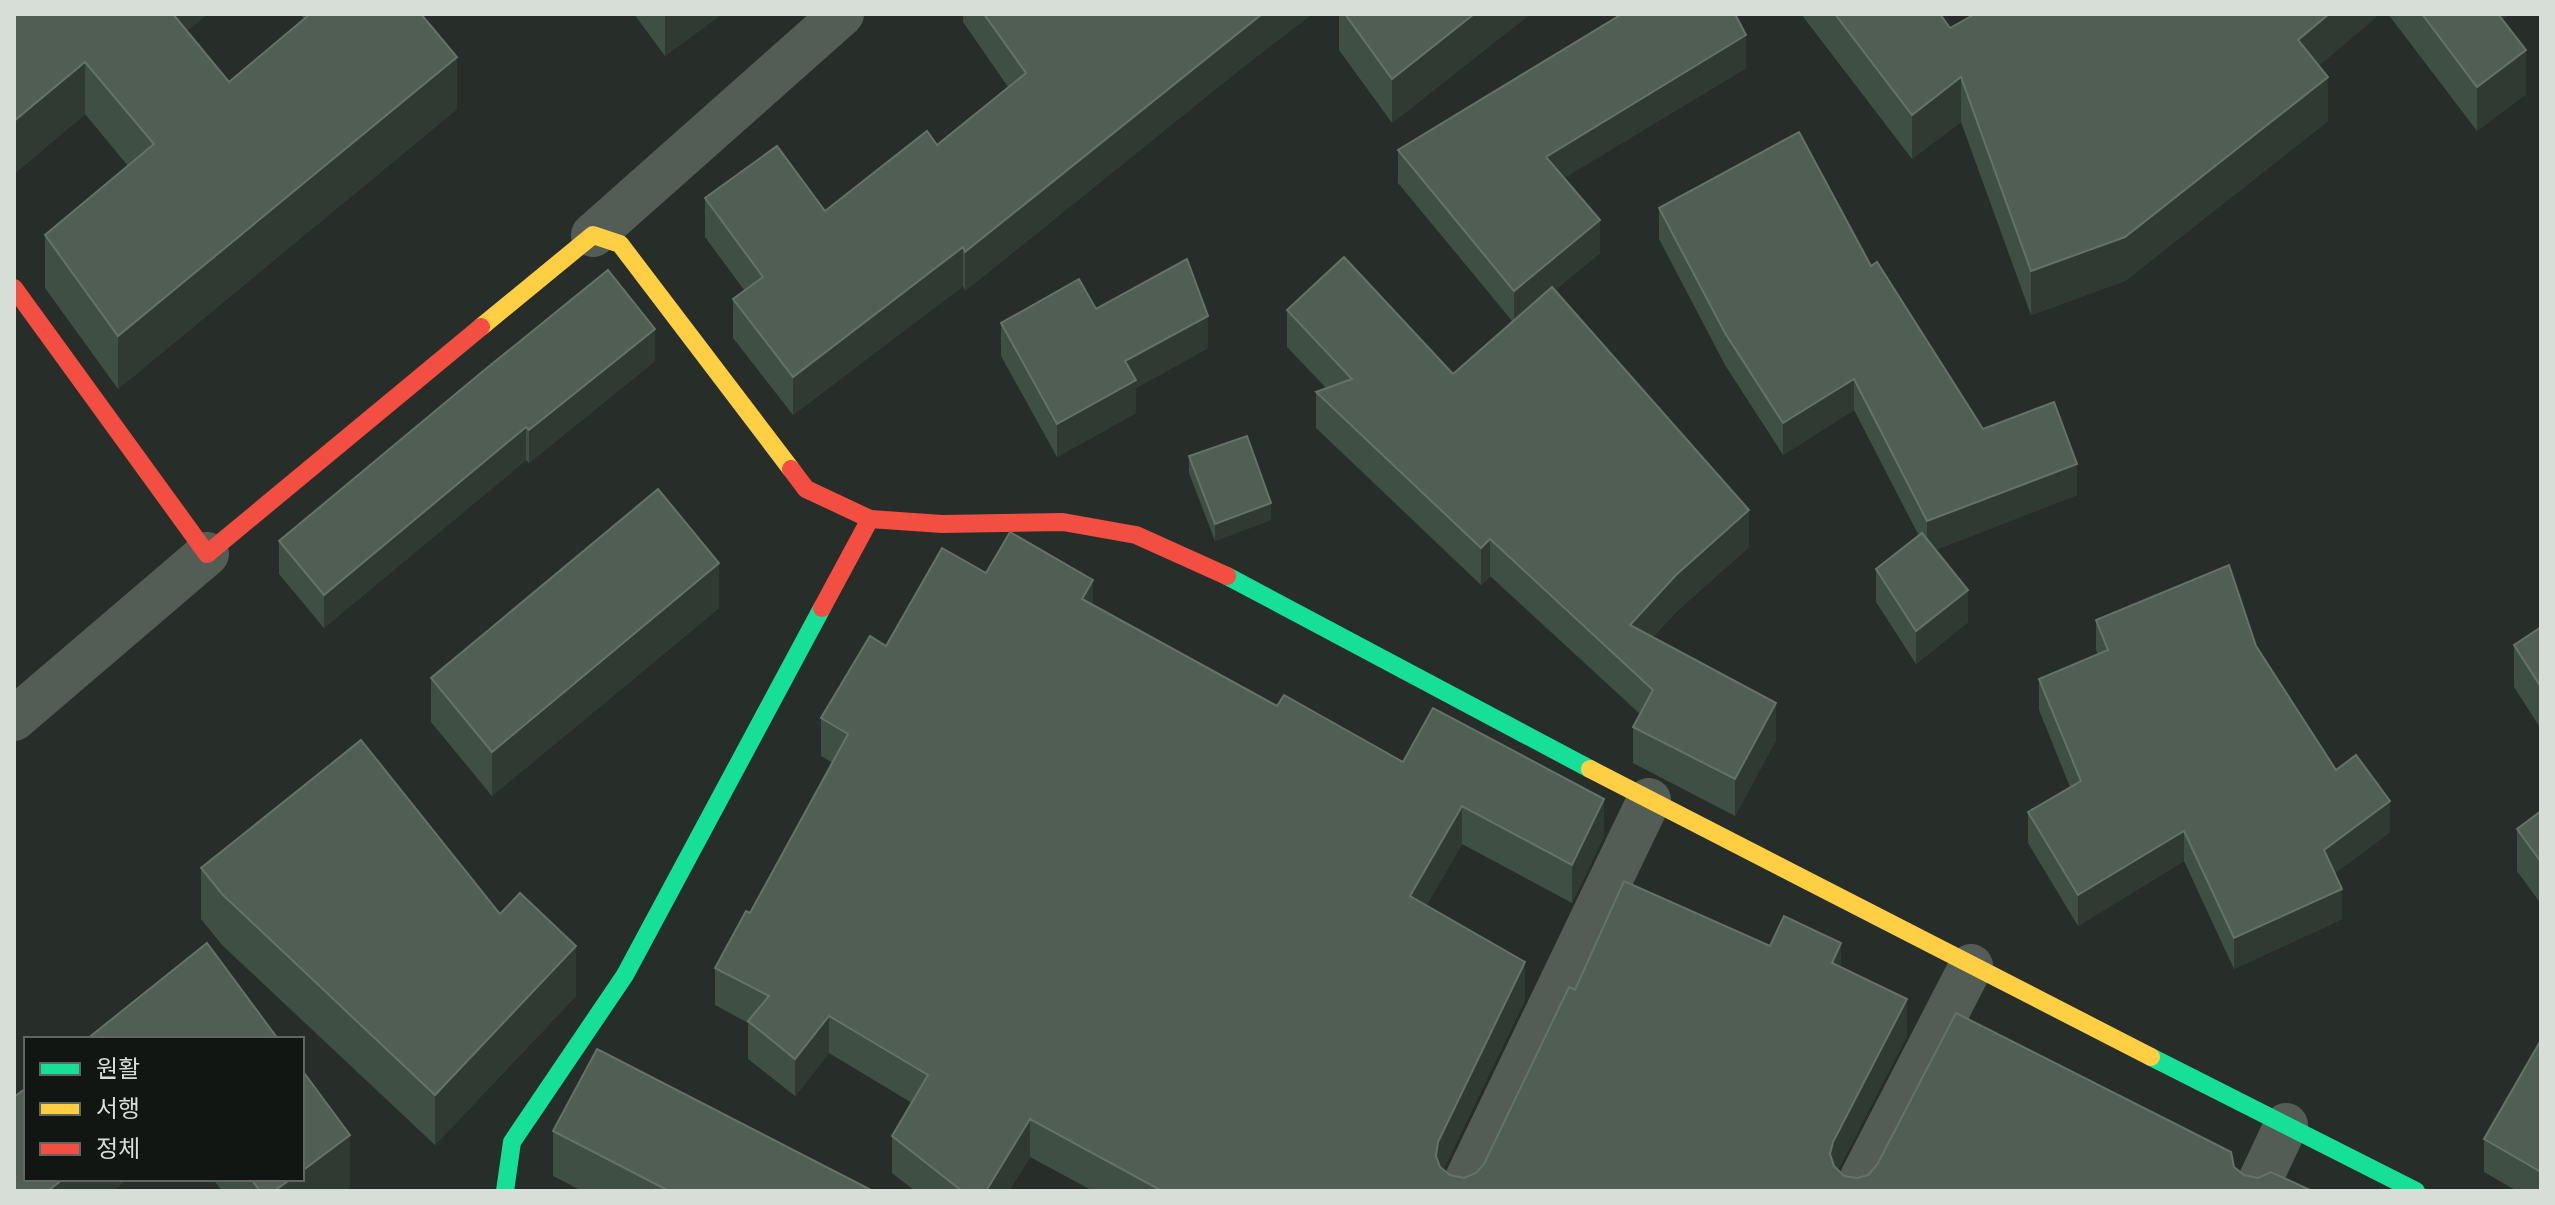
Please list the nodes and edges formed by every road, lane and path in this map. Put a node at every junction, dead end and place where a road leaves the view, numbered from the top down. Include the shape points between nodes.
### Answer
1 (842, 14) edge
2 (593, 235) junction
3 (14, 288) edge
4 (870, 519) junction
5 (207, 554) junction
6 (14, 719) edge
7 (1649, 800) junction
8 (1971, 966) junction
9 (2286, 1125) junction
10 (505, 1191) edge
11 (1461, 1191) edge
12 (1855, 1191) edge
13 (2255, 1191) edge
14 (2416, 1191) edge

1 - 2 street
2 - 4 street via 620,244 806,489
2 - 5 street
3 - 5 street
4 - 7 street via 1063,522 1136,535 1223,574
4 - 10 street via 625,975 512,1142
5 - 6 street
7 - 8 street
7 - 11 street
8 - 9 street
8 - 12 street
9 - 13 street
9 - 14 street

